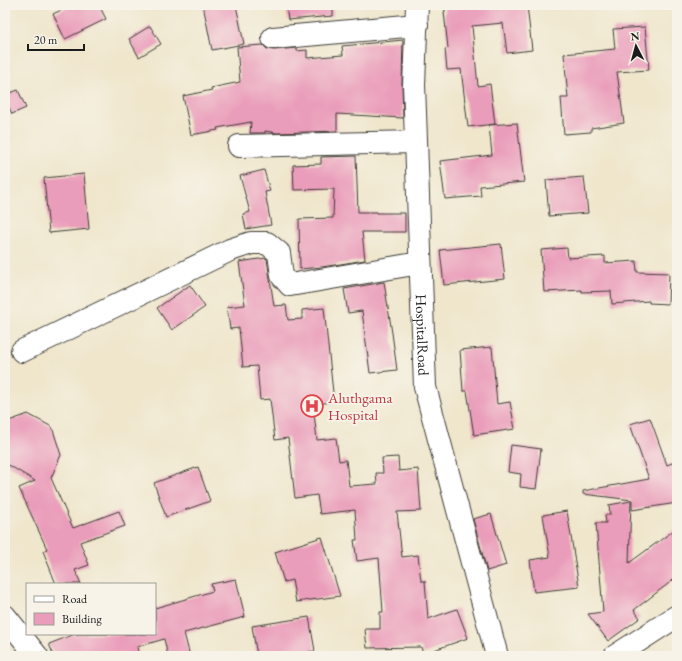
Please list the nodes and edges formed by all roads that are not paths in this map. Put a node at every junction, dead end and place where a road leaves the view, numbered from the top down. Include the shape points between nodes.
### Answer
1 (417, 15) edge
2 (273, 38) dead end
3 (416, 142) junction
4 (239, 146) dead end
5 (420, 263) junction
6 (22, 352) dead end
7 (5, 616) edge
8 (677, 616) edge
9 (37, 656) edge
10 (497, 656) edge
11 (615, 656) edge

1 - 2 street
1 - 3 street, HospitalRoad via 414,85
3 - 4 street
3 - 5 street, HospitalRoad
5 - 6 street via 290,285 282,276 279,252 267,243 251,243 230,250
5 - 10 street, HospitalRoad via 425,387
7 - 9 street
8 - 11 street

